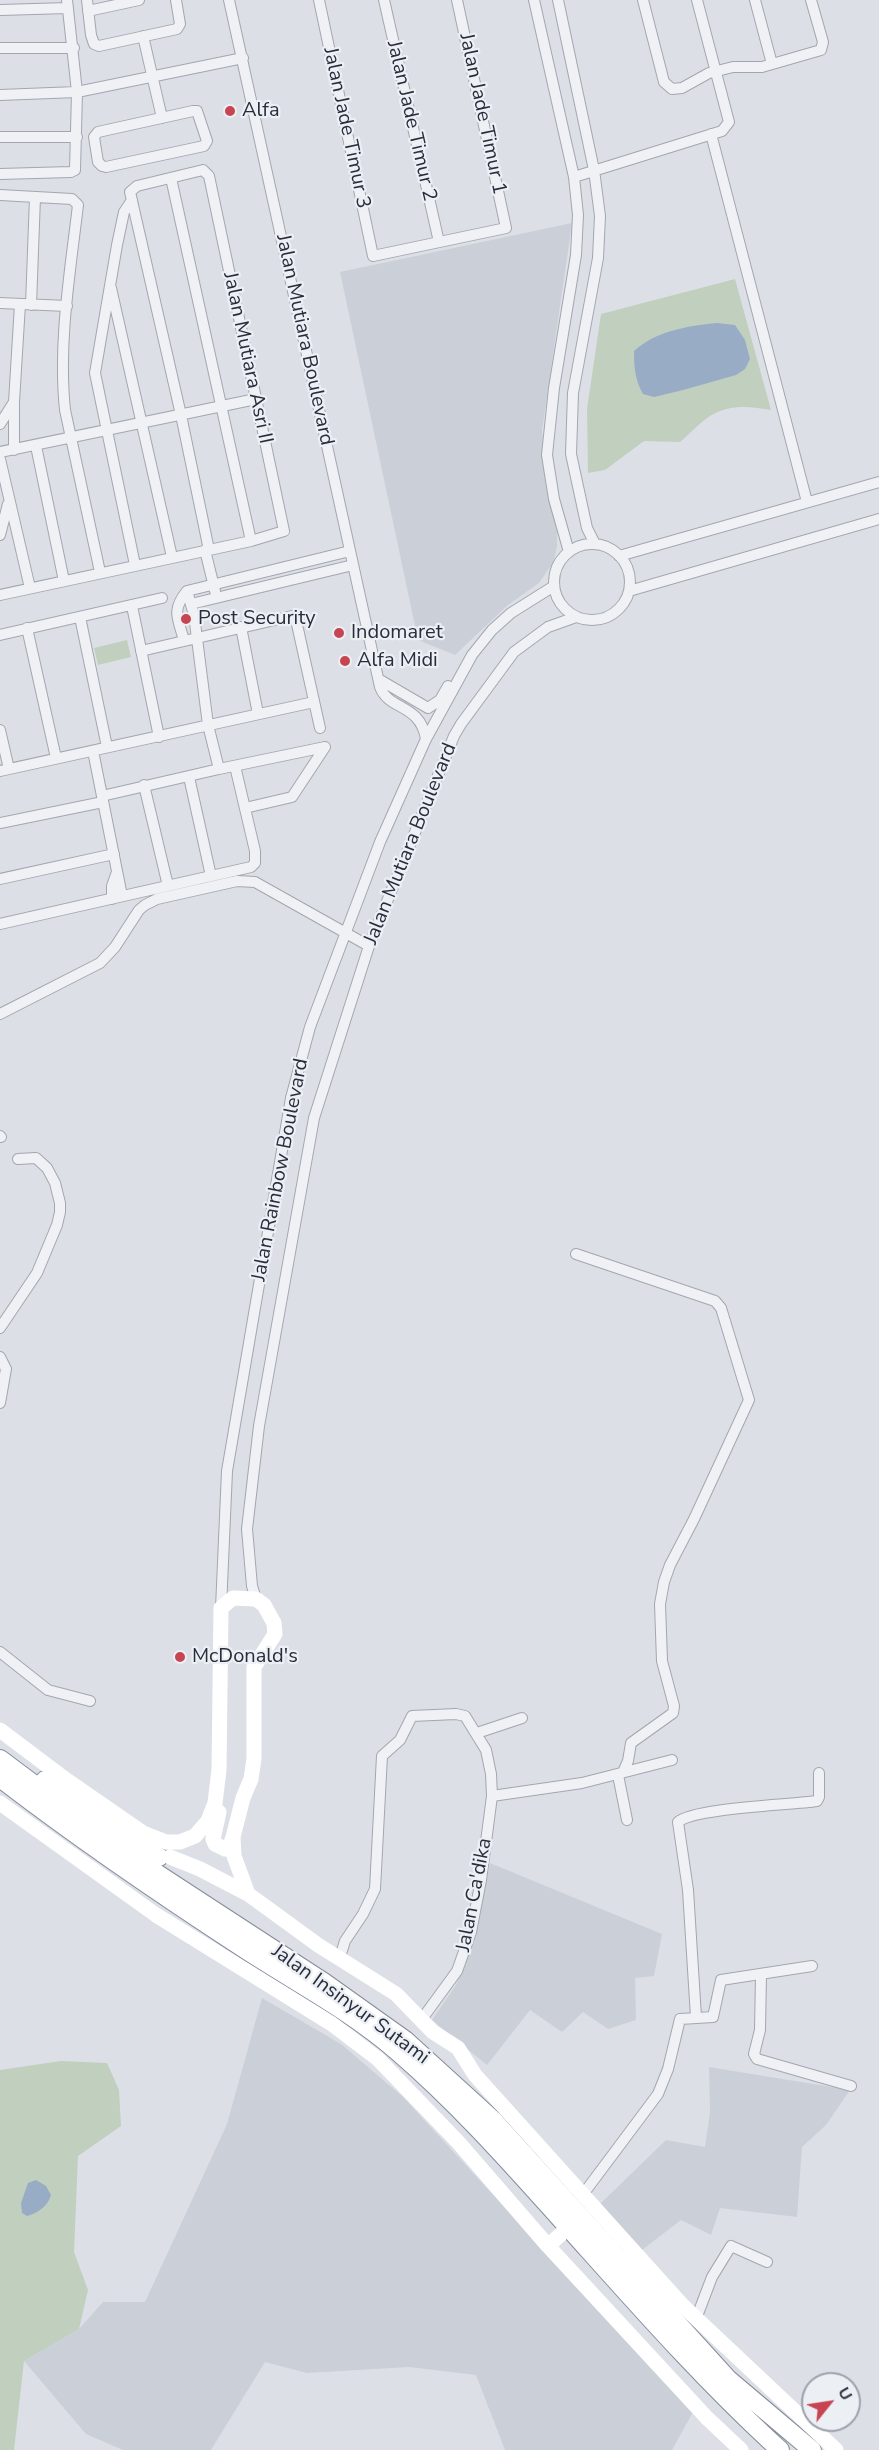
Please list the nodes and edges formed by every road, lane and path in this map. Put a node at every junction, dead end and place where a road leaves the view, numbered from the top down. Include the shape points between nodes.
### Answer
1 (139, 0) edge
2 (176, 0) edge
3 (230, 0) edge
4 (319, 0) edge
5 (384, 0) edge
6 (457, 0) edge
7 (534, 0) edge
8 (558, 0) edge
9 (643, 0) edge
10 (697, 0) edge
11 (755, 0) edge
12 (811, 0) edge
13 (68, 4) edge
14 (87, 5) edge
15 (0, 10) edge
16 (142, 36) junction
17 (0, 48) edge
18 (74, 48) junction
19 (243, 58) junction
20 (772, 64) junction
21 (716, 71) junction
22 (152, 76) junction
23 (77, 92) junction
24 (0, 95) edge
25 (162, 118) junction
26 (711, 134) junction
27 (0, 137) edge
28 (77, 137) junction
29 (594, 170) junction
30 (0, 174) edge
31 (574, 177) junction
32 (171, 178) junction
33 (0, 195) edge
34 (35, 197) junction
35 (132, 200) junction
36 (439, 242) junction
37 (110, 283) junction
38 (0, 304) edge
39 (26, 305) junction
40 (67, 306) junction
41 (256, 399) junction
42 (14, 402) junction
43 (220, 408) junction
44 (181, 416) junction
45 (0, 424) edge
46 (141, 424) junction
47 (107, 431) junction
48 (71, 438) junction
49 (36, 446) junction
50 (14, 450) junction
51 (0, 452) edge
52 (0, 459) edge
53 (879, 482) edge
54 (9, 501) junction
55 (807, 502) junction
56 (879, 519) edge
57 (0, 535) edge
58 (250, 541) junction
59 (595, 544) junction
60 (207, 550) junction
61 (350, 551) junction
62 (568, 552) junction
63 (619, 556) junction
64 (172, 557) junction
65 (298, 564) junction
66 (135, 565) junction
67 (353, 565) junction
68 (100, 572) junction
69 (261, 573) junction
70 (302, 578) junction
71 (64, 581) junction
72 (213, 585) junction
73 (265, 586) junction
74 (554, 586) junction
75 (30, 588) junction
76 (187, 591) junction
77 (629, 591) junction
78 (0, 595) edge
79 (162, 598) dead end
80 (216, 598) junction
81 (191, 604) junction
82 (132, 606) junction
83 (80, 617) junction
84 (576, 617) junction
85 (241, 627) junction
86 (27, 628) junction
87 (0, 634) edge
88 (197, 638) junction
89 (184, 640) junction
90 (141, 651) junction
91 (472, 655) junction
92 (380, 680) junction
93 (314, 702) junction
94 (258, 714) junction
95 (208, 725) junction
96 (320, 728) dead end
97 (0, 730) edge
98 (159, 737) junction
99 (426, 740) junction
100 (107, 747) junction
101 (93, 751) junction
102 (56, 758) junction
103 (236, 766) junction
104 (219, 769) junction
105 (4, 770) edge
106 (189, 777) junction
107 (144, 785) junction
108 (102, 799) junction
109 (245, 808) junction
110 (0, 823) edge
111 (114, 854) junction
112 (211, 876) junction
113 (0, 879) edge
114 (168, 886) junction
115 (117, 898) junction
116 (0, 924) edge
117 (345, 935) junction
118 (369, 946) junction
119 (0, 1014) edge
120 (314, 1118) joint
121 (18, 1159) dead end
122 (576, 1254) dead end
123 (0, 1328) edge
124 (0, 1357) edge
125 (0, 1403) edge
126 (256, 1599) junction
127 (221, 1608) junction
128 (0, 1652) edge
129 (90, 1701) dead end
130 (522, 1718) dead end
131 (0, 1730) edge
132 (477, 1733) junction
133 (0, 1747) edge
134 (0, 1759) edge
135 (672, 1760) dead end
136 (219, 1770) junction
137 (819, 1773) dead end
138 (620, 1774) junction
139 (0, 1778) edge
140 (492, 1796) junction
141 (0, 1803) edge
142 (627, 1820) dead end
143 (214, 1831) junction
144 (233, 1837) junction
145 (164, 1857) junction
146 (248, 1894) junction
147 (340, 1957) junction
148 (812, 1966) dead end
149 (761, 1975) junction
150 (696, 2017) junction
151 (422, 2019) junction
152 (850, 2086) dead end
153 (588, 2203) junction
154 (561, 2234) dead end
155 (548, 2246) junction
156 (767, 2262) dead end
157 (696, 2319) junction
158 (736, 2448) edge
159 (780, 2450) edge
160 (812, 2450) edge
161 (836, 2450) edge

1 - 14 street
2 - 16 street via 180,24 177,29
3 - 19 street, Jalan Mutiara Boulevard
4 - 36 street, Jalan Jade Timur 3 via 373,256
5 - 36 street, Jalan Jade Timur 2
6 - 36 street, Jalan Jade Timur 1 via 506,228
7 - 31 street
8 - 29 street
9 - 21 street via 667,87 682,88
10 - 21 street
11 - 20 street
12 - 20 street via 822,48
13 - 15 street
13 - 18 street
14 - 16 street via 96,46
16 - 22 street
17 - 18 street
18 - 23 street
19 - 22 street
19 - 61 street, Jalan Mutiara Boulevard
20 - 21 street
21 - 26 street via 729,122
22 - 23 street
22 - 25 street
23 - 24 street
23 - 28 street
25 - 25 street via 198,113 207,141 204,146 106,167 99,164 96,134
26 - 29 street
26 - 55 street
27 - 28 street
28 - 30 street via 71,172
29 - 31 street
29 - 59 street via 600,216 598,258 573,393 571,454 587,528
31 - 62 street via 578,215 576,255 547,455
32 - 35 street via 133,188
32 - 41 street, Jalan Mutiara Asri II via 203,170 209,176
32 - 43 street
33 - 34 street
34 - 39 street
34 - 40 street via 72,199 78,206
35 - 37 street via 124,212
35 - 44 street
37 - 46 street
37 - 47 street via 95,373
38 - 39 street
39 - 40 street
39 - 42 street
40 - 48 street via 63,393
41 - 43 street
41 - 58 street, Jalan Mutiara Asri II via 284,532
42 - 45 street
42 - 50 street
43 - 44 street
43 - 58 street
44 - 46 street
44 - 60 street
46 - 47 street
46 - 64 street
47 - 48 street
47 - 66 street
48 - 49 street
48 - 68 street
49 - 50 street
49 - 71 street
50 - 51 street
52 - 54 street
53 - 55 street
54 - 57 street
54 - 75 street
55 - 63 street
56 - 77 street
58 - 60 street
59 - 62 street
59 - 63 street
60 - 64 street
60 - 72 street
61 - 65 street
61 - 67 street, Jalan Mutiara Boulevard
62 - 74 street via 557,567
63 - 77 street via 628,572
64 - 66 street
65 - 69 street
65 - 70 street
66 - 68 street
67 - 70 street
67 - 92 street, Jalan Mutiara Boulevard
68 - 71 street
69 - 72 street
69 - 73 street
70 - 73 street
71 - 75 street
72 - 76 street
72 - 80 street
73 - 80 street
74 - 84 street via 561,604
74 - 91 street, Jalan Rainbow Boulevard via 511,613
75 - 78 street
76 - 81 street
76 - 89 street via 176,611
77 - 84 street via 620,608 604,619
79 - 82 street
80 - 81 street
81 - 88 street
82 - 83 street
82 - 90 street
83 - 86 street
83 - 100 street
84 - 118 street, Jalan Mutiara Boulevard via 548,627 514,652 461,724
85 - 88 street
85 - 93 street via 294,617
85 - 94 street
86 - 87 street
86 - 102 street
88 - 89 street
88 - 95 street
89 - 90 street
90 - 98 street
91 - 92 street via 463,662 440,700 428,708
91 - 99 street, Jalan Rainbow Boulevard
92 - 99 street, Jalan Mutiara Boulevard via 385,696 419,719
93 - 94 street
93 - 96 street
94 - 95 street
95 - 98 street
95 - 104 street
97 - 105 street
98 - 100 street
99 - 117 street, Jalan Rainbow Boulevard via 380,842
100 - 101 street
101 - 102 street
101 - 108 street
102 - 105 street
103 - 104 street
103 - 109 street
103 - 109 street via 325,747 292,798
104 - 106 street
106 - 107 street
106 - 112 street
107 - 108 street
107 - 114 street
108 - 110 street
108 - 111 street
109 - 112 street via 255,863
111 - 113 street
111 - 115 street
112 - 114 street
114 - 115 street
115 - 116 street
117 - 118 street
117 - 119 street via 255,882 237,881 157,899 139,910 100,963
117 - 127 street, Jalan Rainbow Boulevard via 310,1027 291,1098 227,1471
118 - 120 street, Jalan Mutiara Boulevard
120 - 126 street, Jalan Rainbow Boulevard via 259,1426 247,1529
121 - 123 street via 36,1158 44,1163 58,1193 60,1212 37,1274
122 - 138 street via 715,1300 721,1308 749,1400 664,1582 660,1604 662,1660 673,1713 631,1743 628,1761
124 - 125 street via 6,1369
126 - 127 street via 233,1598
126 - 144 street via 274,1623 275,1634 254,1667 254,1759
127 - 136 street
128 - 129 street via 48,1690
130 - 132 street
131 - 136 street via 108,1810 143,1833 166,1842 195,1836 208,1821 215,1803
132 - 140 street, Jalan Ca'dika via 488,1758
132 - 147 street via 462,1715 415,1715 408,1720 400,1740 382,1756 375,1889
133 - 145 highway via 140,1847
134 - 160 highway, Jalan Insinyur Sutami via 124,1852 405,2040 494,2121 728,2379
135 - 138 street
136 - 143 street via 222,1787
137 - 150 street via 817,1801 708,1813 678,1822 688,1890
138 - 140 street
138 - 142 street
139 - 159 highway, Jalan Insinyur Sutami via 133,1874 397,2051 471,2118 654,2324 728,2403
140 - 151 street, Jalan Ca'dika via 481,1880 466,1950 457,1971
141 - 155 street via 156,1915 356,2041 458,2142
143 - 144 street via 218,1847 230,1846
143 - 145 street via 193,1848
144 - 146 street via 234,1856
145 - 146 street via 201,1869
146 - 147 street
147 - 151 street via 396,1994
148 - 149 street
149 - 150 street via 721,1980 713,2017
149 - 152 street via 760,2030 754,2054 757,2059
150 - 153 street via 680,2019 658,2094
151 - 153 street via 433,2032 458,2048 475,2075
153 - 157 street
154 - 155 street
155 - 158 street
156 - 157 street via 731,2246 712,2277
157 - 161 street

